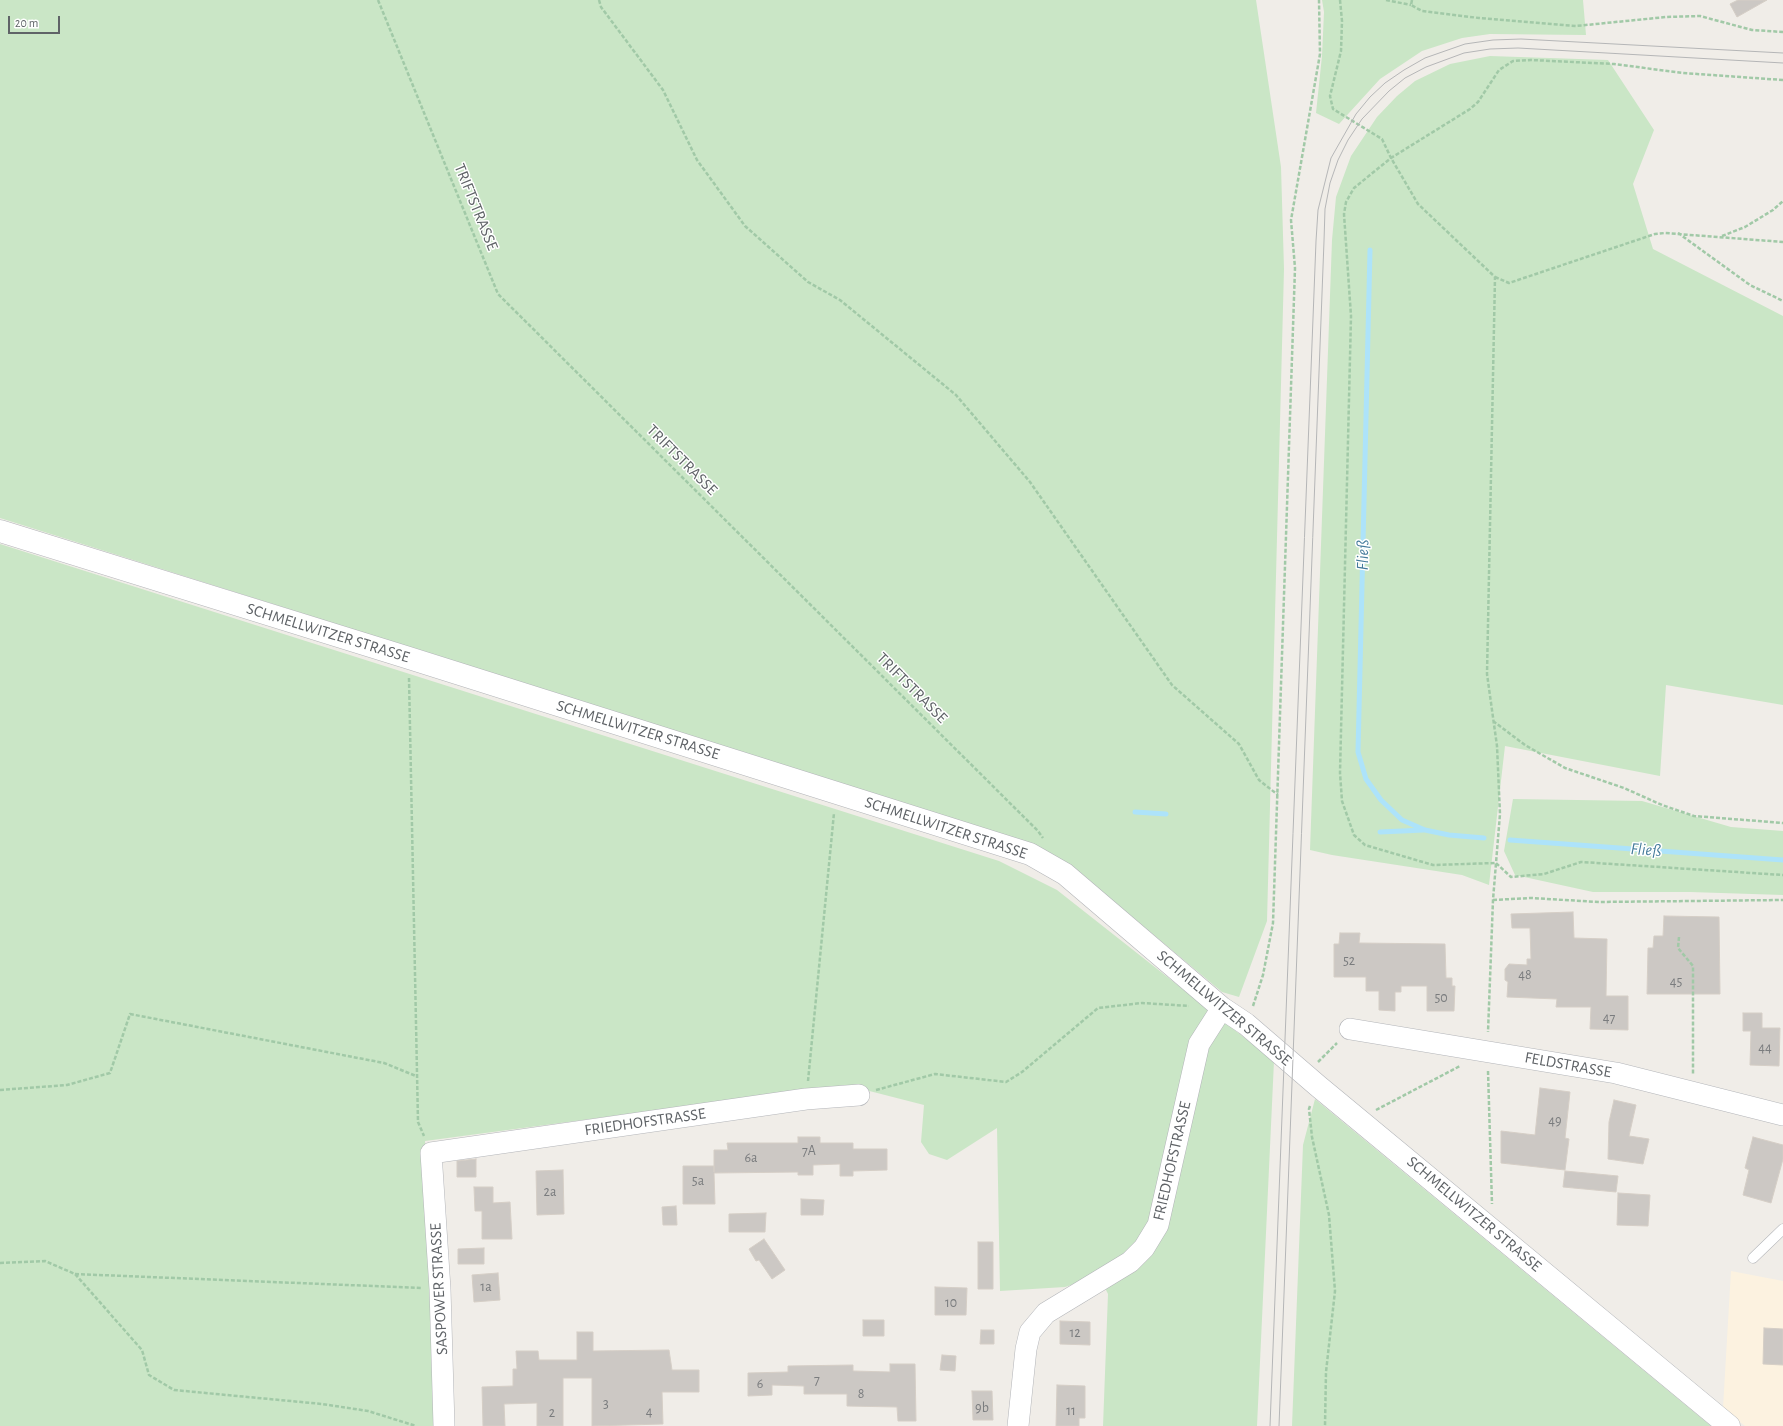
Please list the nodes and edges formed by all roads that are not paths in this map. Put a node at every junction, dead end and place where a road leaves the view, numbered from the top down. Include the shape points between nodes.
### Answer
1 (0, 531) edge
2 (1222, 1008) junction
3 (1350, 1029) road end
4 (859, 1095) road end
5 (1783, 1116) edge
6 (431, 1153) joint
7 (1783, 1229) edge
8 (1753, 1258) dead end
9 (444, 1426) edge
10 (1018, 1426) edge
11 (1729, 1426) edge

1 - 2 street, SCHMELLWITZER STRASSE via 1030,854 1065,874
2 - 10 street, FRIEDHOFSTRASSE via 1199,1044 1158,1225 1144,1248 1130,1262 1046,1313 1030,1332
2 - 11 street, SCHMELLWITZER STRASSE via 1246,1024
3 - 5 street, FELDSTRASSE via 1616,1073
4 - 6 street, FRIEDHOFSTRASSE via 806,1099
6 - 9 street, SASPOWER STRASSE via 440,1289
7 - 8 lane

